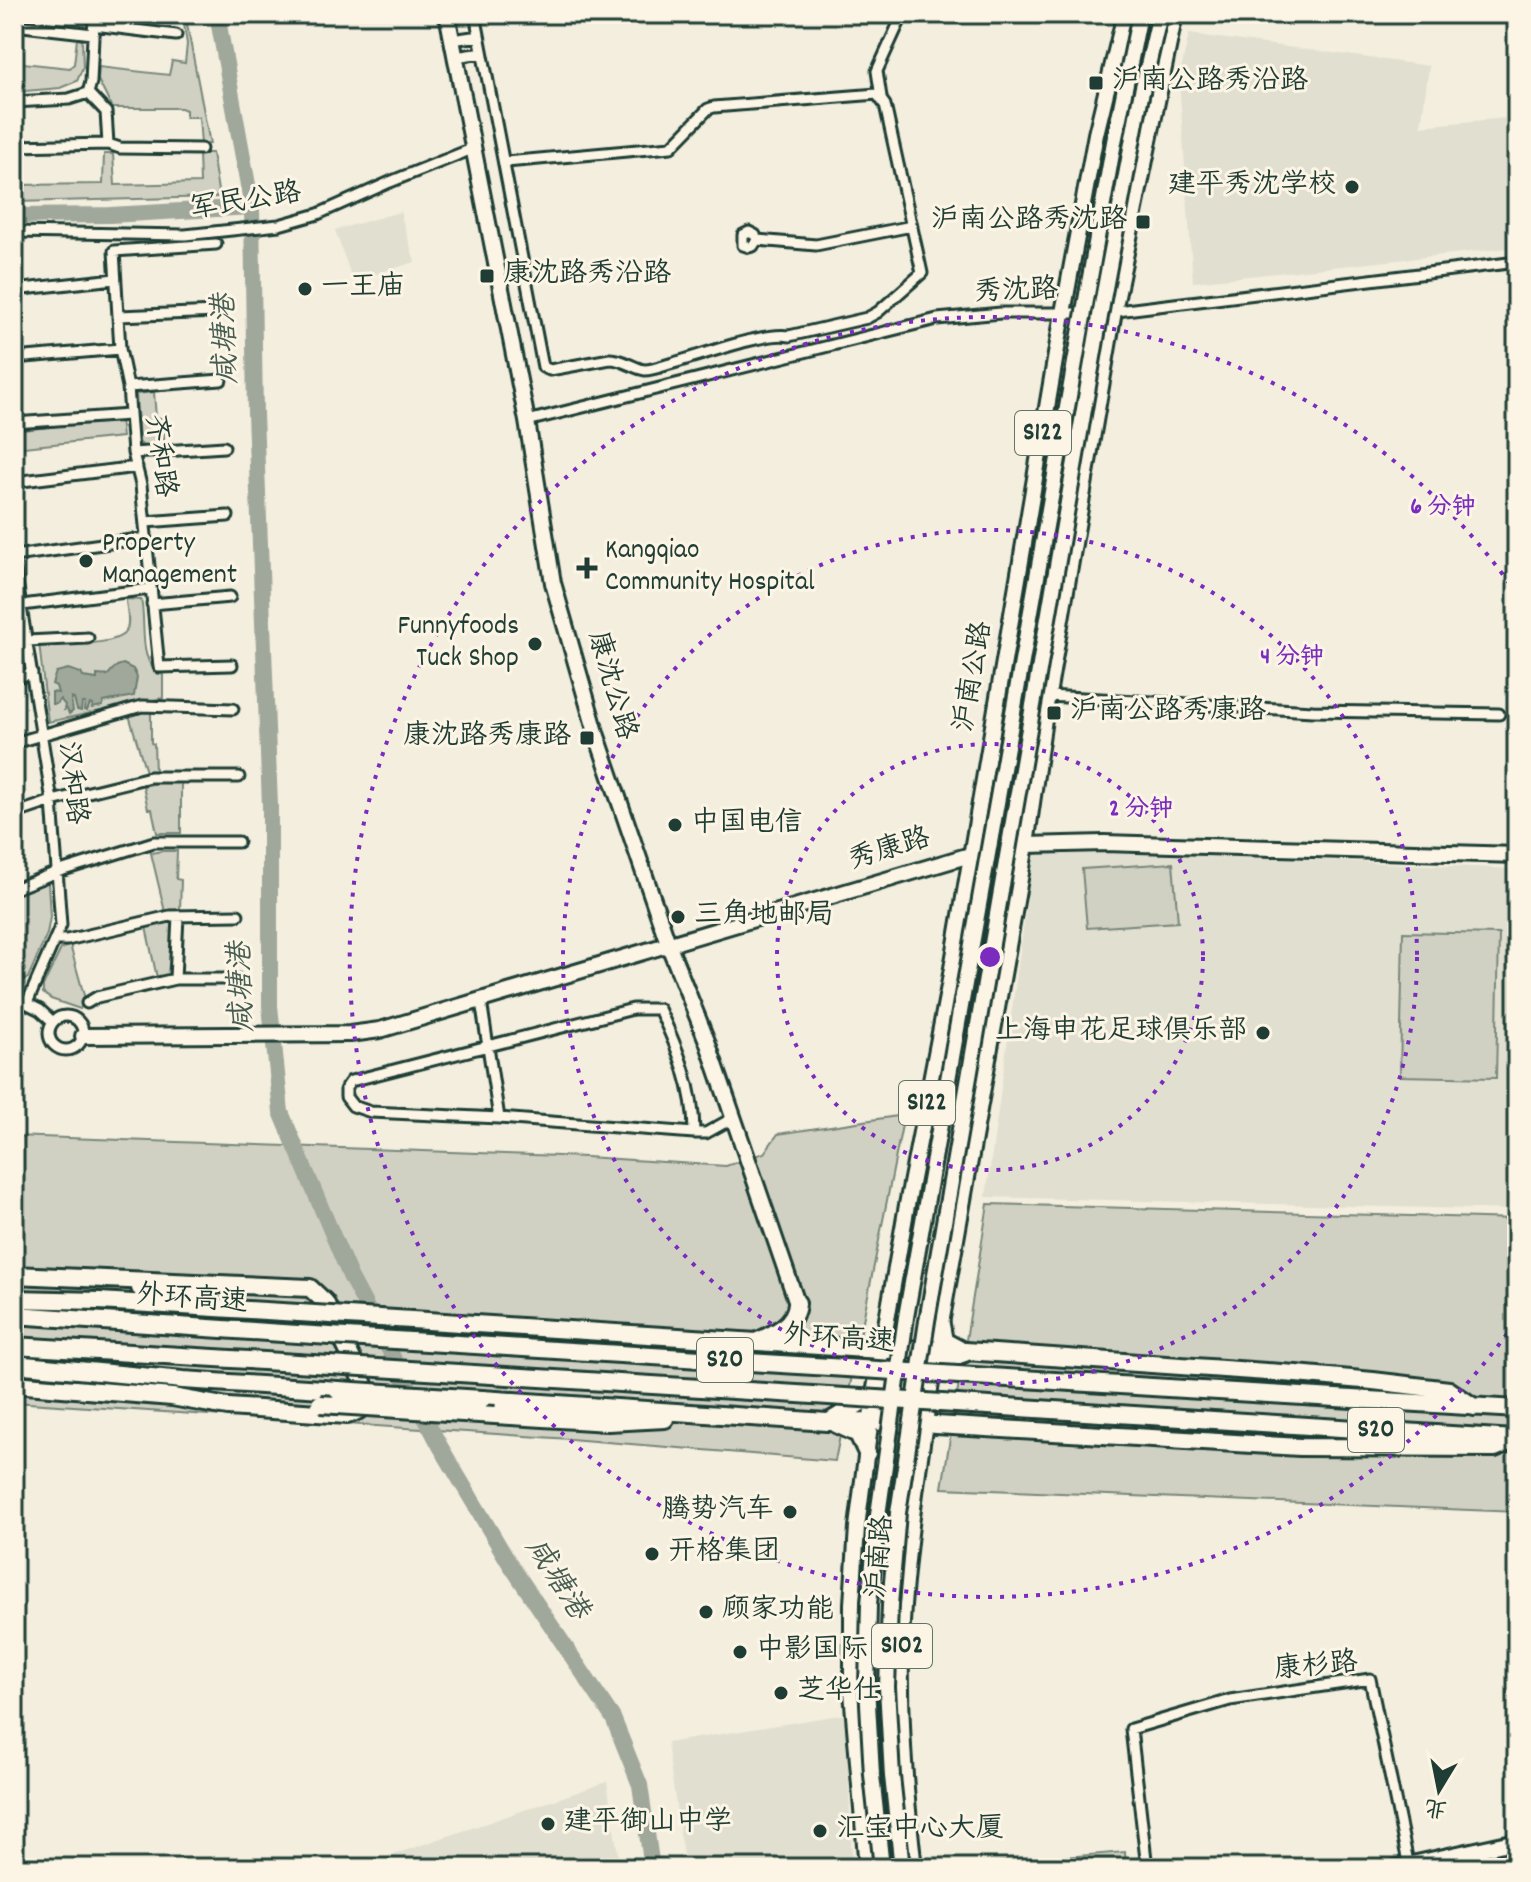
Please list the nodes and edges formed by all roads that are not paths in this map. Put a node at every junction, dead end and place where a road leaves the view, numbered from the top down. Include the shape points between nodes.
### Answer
1 (447, 14) edge
2 (475, 14) edge
3 (903, 14) edge
4 (1125, 14) edge
5 (1140, 14) edge
6 (1160, 14) edge
7 (1175, 14) edge
8 (94, 24) edge
9 (14, 25) edge
10 (176, 35) dead end
11 (479, 36) junction
12 (452, 40) junction
13 (482, 53) junction
14 (455, 57) junction
15 (88, 93) junction
16 (881, 97) junction
17 (14, 102) edge
18 (108, 144) junction
19 (14, 146) edge
20 (201, 149) dead end
21 (472, 149) junction
22 (506, 162) junction
23 (912, 226) junction
24 (14, 232) edge
25 (757, 240) dead end
26 (216, 244) dead end
27 (1517, 262) edge
28 (115, 279) junction
29 (14, 290) edge
30 (1114, 311) junction
31 (217, 312) dead end
32 (1063, 313) junction
33 (119, 316) junction
34 (762, 338) junction
35 (747, 343) junction
36 (120, 349) junction
37 (14, 358) edge
38 (767, 359) junction
39 (752, 363) junction
40 (221, 380) dead end
41 (128, 387) junction
42 (129, 415) junction
43 (527, 421) junction
44 (14, 423) edge
45 (224, 447) dead end
46 (133, 453) junction
47 (137, 467) junction
48 (14, 482) edge
49 (228, 516) dead end
50 (145, 522) junction
51 (146, 538) junction
52 (14, 556) edge
53 (14, 564) edge
54 (150, 589) junction
55 (230, 597) dead end
56 (152, 604) junction
57 (17, 605) edge
58 (88, 638) dead end
59 (27, 641) junction
60 (232, 665) dead end
61 (32, 673) junction
62 (14, 678) edge
63 (1048, 696) junction
64 (233, 709) dead end
65 (1499, 714) dead end
66 (41, 734) junction
67 (14, 743) edge
68 (239, 777) dead end
69 (52, 801) junction
70 (14, 814) edge
71 (238, 842) dead end
72 (1026, 845) junction
73 (970, 855) junction
74 (1517, 855) edge
75 (57, 872) junction
76 (14, 889) edge
77 (238, 915) dead end
78 (178, 916) junction
79 (56, 940) junction
80 (669, 946) junction
81 (175, 979) junction
82 (237, 979) dead end
83 (14, 997) edge
84 (481, 1001) junction
85 (27, 1003) junction
86 (87, 1003) dead end
87 (53, 1022) junction
88 (83, 1036) junction
89 (488, 1044) junction
90 (499, 1118) junction
91 (733, 1118) junction
92 (694, 1133) junction
93 (14, 1275) edge
94 (52, 1277) junction
95 (14, 1299) edge
96 (797, 1303) joint
97 (247, 1310) junction
98 (14, 1315) edge
99 (941, 1325) junction
100 (756, 1342) junction
101 (14, 1346) edge
102 (937, 1349) junction
103 (881, 1350) junction
104 (968, 1352) junction
105 (14, 1364) edge
106 (933, 1371) junction
107 (153, 1377) junction
108 (14, 1384) edge
109 (874, 1394) junction
110 (221, 1398) junction
111 (194, 1399) junction
112 (1474, 1407) junction
113 (1517, 1409) edge
114 (689, 1413) junction
115 (870, 1421) junction
116 (827, 1422) junction
117 (926, 1425) junction
118 (1516, 1439) edge
119 (867, 1453) junction
120 (1517, 1841) edge
121 (1404, 1867) edge
122 (867, 1868) edge
123 (882, 1868) edge
124 (902, 1868) edge
125 (914, 1868) edge
126 (1147, 1868) edge

1 - 12 main road, 康沈公路
2 - 11 street
3 - 16 street via 877,71
4 - 32 main road, 沪南公路 / S122 via 1096,134
5 - 123 main road, bridge via 912,1286 878,1515 867,1686
6 - 124 main road, bridge via 1100,314 898,1513 887,1687
7 - 30 main road, S122
8 - 9 street
8 - 10 street
8 - 15 street
11 - 12 street
11 - 13 street
12 - 14 main road, 康沈公路
13 - 14 street
13 - 22 street
14 - 21 main road, 康沈公路
15 - 17 street
15 - 18 street via 106,112
16 - 22 street via 714,107 671,147
16 - 23 street
18 - 19 street
18 - 20 street
21 - 24 street, 军民公路 via 318,214 279,225 185,235
21 - 43 main road, 康沈公路
22 - 35 street via 543,367 620,359 645,370
23 - 25 street via 816,245
23 - 34 street via 922,273 878,312
26 - 28 street, 齐和路 via 114,251
27 - 30 street, 秀沈路
28 - 29 street
28 - 33 street, 齐和路
30 - 32 street, 秀沈路
30 - 63 main road, S122
31 - 33 street
32 - 38 street, 秀沈路 via 937,319
32 - 73 main road, 沪南公路 / S122
33 - 36 street, 齐和路
34 - 35 street
34 - 38 street
35 - 39 street
36 - 37 street
36 - 41 street, 齐和路
38 - 39 street, 秀沈路
39 - 43 street, 秀沈路
40 - 41 street
41 - 42 street, 齐和路
42 - 44 street
42 - 46 street, 齐和路
43 - 80 main road, 康沈公路 via 553,583 597,736
45 - 46 street
46 - 47 street, 齐和路
47 - 48 street
47 - 50 street, 齐和路
49 - 50 street
50 - 51 street, 齐和路
51 - 52 street
51 - 54 street, 齐和路
53 - 57 street, 汉和路
54 - 56 street, 齐和路
54 - 57 street
55 - 56 street
56 - 60 street, 齐和路 via 159,667
57 - 59 street, 汉和路
58 - 59 street
59 - 61 street, 汉和路
61 - 62 street
61 - 66 street, 汉和路
63 - 65 street via 1313,711
63 - 72 main road, S122
64 - 66 street via 142,706
66 - 67 street
66 - 69 street, 汉和路
68 - 69 street via 150,777
69 - 70 street
69 - 75 street, 汉和路
71 - 75 street via 154,842
72 - 73 main road, 秀康路
72 - 74 main road, 秀康路
72 - 99 main road, S122
73 - 80 main road, 秀康路
73 - 103 main road, 沪南公路 / S122
75 - 76 street
75 - 79 street, 汉和路 via 61,925
77 - 78 street
78 - 79 street
78 - 81 street
79 - 85 street, 汉和路
80 - 84 main road, 秀康路
80 - 91 main road, 康沈公路
81 - 82 street
81 - 86 street
83 - 85 street
84 - 88 main road, 秀康路 via 350,1034
84 - 89 street
85 - 87 street
87 - 88 street via 74,1018
87 - 88 street via 49,1037 58,1049 72,1049
89 - 90 street
89 - 90 street via 351,1081 346,1097 353,1106 371,1112
89 - 92 street via 633,1009 659,1009 680,1054 694,1107
90 - 92 street
91 - 92 street via 706,1133
91 - 96 main road, 康沈公路
93 - 94 highway
94 - 97 highway via 220,1300
94 - 111 highway via 310,1288 325,1302 367,1391 367,1402 347,1415 228,1407
95 - 97 highway
96 - 100 highway via 787,1324
97 - 100 highway, bridge
98 - 112 highway, 外环高速 / S20, bridge
99 - 102 main road, S122
99 - 104 highway via 948,1345
100 - 103 highway
101 - 118 highway, 外环高速 / S20, bridge
102 - 103 highway
102 - 104 highway
102 - 106 main road, 沪南路 / S102
102 - 109 highway
103 - 109 main road, 沪南路 / S102
104 - 106 highway
104 - 112 highway via 1449,1390
105 - 107 highway
106 - 115 highway
106 - 117 main road, 沪南路 / S102
107 - 110 highway
107 - 114 highway, bridge
108 - 111 highway
109 - 115 main road, 沪南路 / S102
109 - 116 highway
110 - 111 highway
110 - 114 highway, bridge via 631,1422
112 - 113 highway, 外环高速 / S20
114 - 116 highway
115 - 116 highway
115 - 117 highway
115 - 119 main road, 沪南路 / S102
116 - 119 highway via 858,1434
117 - 118 highway via 1361,1449 1495,1448
117 - 125 main road, 沪南路 / S102 via 903,1607 904,1771
119 - 122 main road, 沪南路 / S102 via 852,1604 852,1677
120 - 121 main road
121 - 126 street, 康杉路 via 1370,1679 1230,1700 1131,1729

